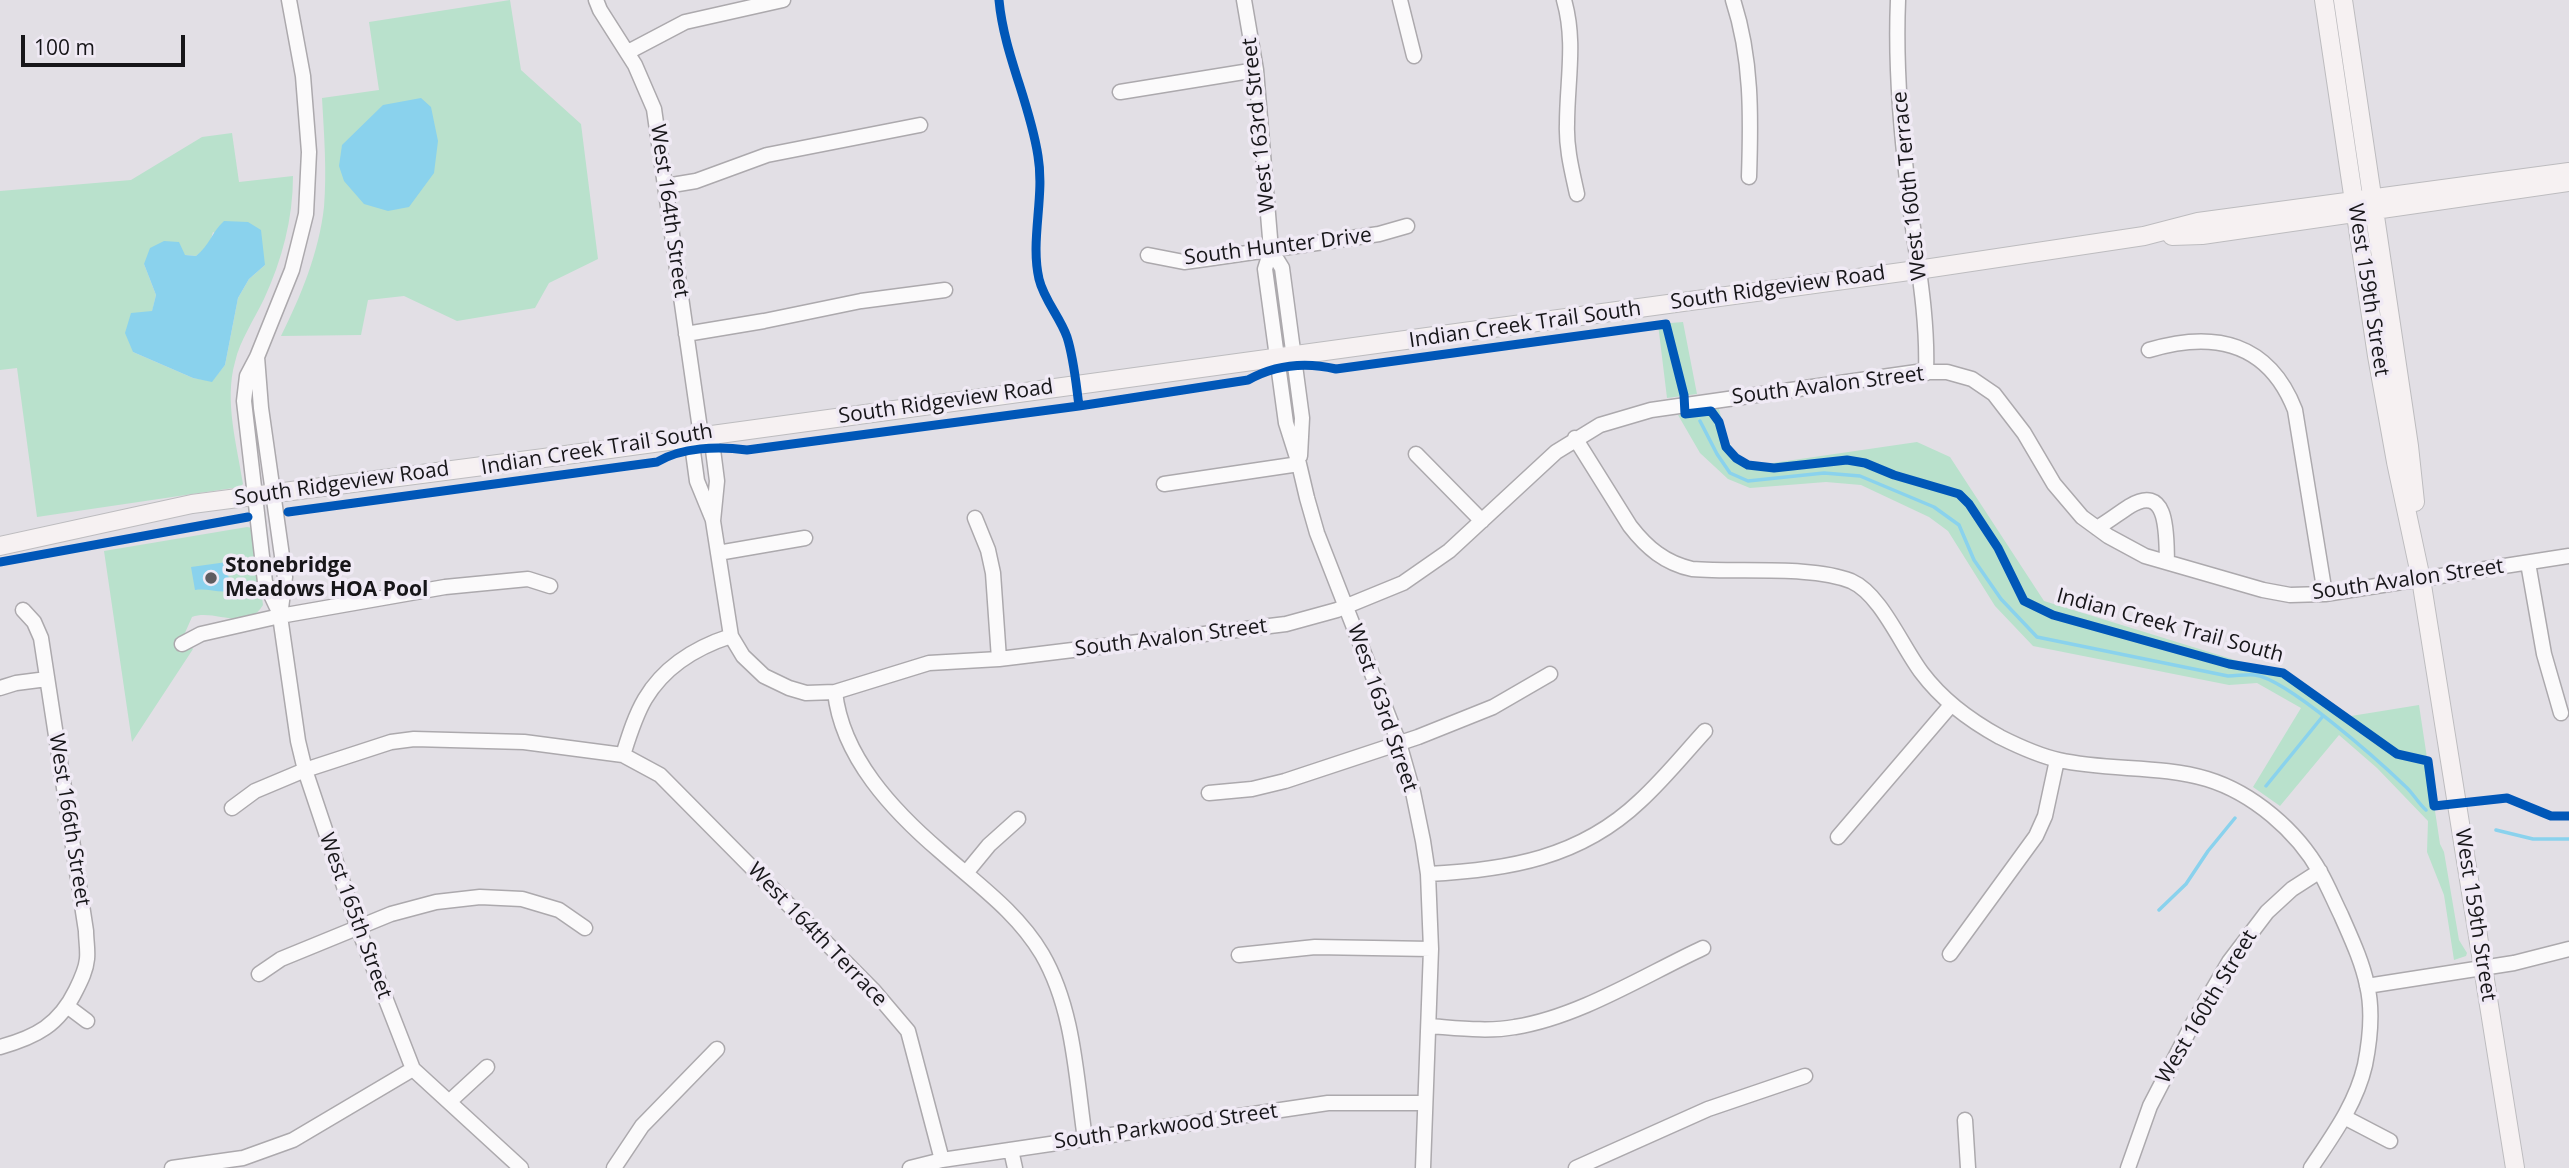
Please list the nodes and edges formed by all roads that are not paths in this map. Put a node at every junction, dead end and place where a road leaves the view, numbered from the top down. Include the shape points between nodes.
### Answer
1 (289, 0) edge
2 (596, 0) edge
3 (783, 0) edge
4 (1244, 0) edge
5 (1400, 0) edge
6 (1564, 0) edge
7 (1733, 0) edge
8 (1898, 0) edge
9 (2324, 0) edge
10 (2343, 0) edge
11 (628, 52) junction
12 (1414, 55) dead end
13 (1256, 70) junction
14 (1120, 92) dead end
15 (920, 125) dead end
16 (2569, 172) edge
17 (1749, 177) dead end
18 (2569, 182) edge
19 (666, 186) junction
20 (1577, 194) dead end
21 (2374, 204) junction
22 (2355, 207) junction
23 (1407, 226) dead end
24 (1271, 250) junction
25 (1148, 255) dead end
26 (1919, 270) junction
27 (945, 290) dead end
28 (686, 334) junction
29 (2150, 350) dead end
30 (1285, 355) junction
31 (1926, 373) junction
32 (701, 436) junction
33 (1575, 438) junction
34 (1416, 454) dead end
35 (1299, 464) junction
36 (1164, 484) dead end
37 (266, 494) junction
38 (975, 518) dead end
39 (1482, 521) junction
40 (2097, 528) junction
41 (806, 538) dead end
42 (0, 546) edge
43 (718, 552) junction
44 (2569, 555) edge
45 (2167, 562) junction
46 (2528, 563) junction
47 (2421, 579) junction
48 (550, 586) dead end
49 (2325, 594) junction
50 (1347, 607) junction
51 (23, 610) dead end
52 (280, 616) junction
53 (731, 636) junction
54 (182, 644) dead end
55 (999, 659) junction
56 (1550, 674) dead end
57 (47, 679) junction
58 (0, 688) edge
59 (835, 692) junction
60 (1951, 705) junction
61 (2561, 713) dead end
62 (1705, 731) dead end
63 (1399, 743) junction
64 (623, 755) junction
65 (2057, 760) junction
66 (305, 770) junction
67 (1209, 793) dead end
68 (232, 808) dead end
69 (1018, 819) dead end
70 (1838, 837) dead end
71 (2320, 871) junction
72 (966, 873) junction
73 (1428, 873) junction
74 (358, 928) junction
75 (585, 928) dead end
76 (1703, 948) dead end
77 (1431, 949) junction
78 (2569, 949) edge
79 (1950, 954) dead end
80 (1239, 955) dead end
81 (2483, 967) junction
82 (259, 974) dead end
83 (2367, 986) junction
84 (67, 1006) junction
85 (88, 1021) dead end
86 (1429, 1026) junction
87 (0, 1047) edge
88 (717, 1049) dead end
89 (487, 1067) dead end
90 (413, 1069) junction
91 (1805, 1076) dead end
92 (449, 1102) junction
93 (1425, 1103) junction
94 (2344, 1117) junction
95 (1965, 1120) dead end
96 (1085, 1139) junction
97 (2390, 1141) dead end
98 (1012, 1150) junction
99 (942, 1160) junction
100 (244, 1163) edge
101 (172, 1168) edge
102 (521, 1168) edge
103 (614, 1168) edge
104 (910, 1168) edge
105 (1015, 1168) edge
106 (1423, 1168) edge
107 (1576, 1168) edge
108 (1968, 1168) edge
109 (2128, 1168) edge
110 (2311, 1168) edge
111 (2515, 1168) edge

1 - 37 street, West 165th Street via 303,76 308,188 292,270 247,376 244,401
2 - 11 street, West 164th Street
3 - 11 street via 685,22
4 - 13 street, West 163rd Street
5 - 12 street
6 - 20 street via 1572,44 1567,145
7 - 17 street via 1749,77
8 - 26 street, West 160th Terrace via 1903,148
9 - 22 main road, West 159th Street
10 - 21 main road, West 159th Street
11 - 19 street, West 164th Street via 654,109
13 - 14 street
13 - 24 street, West 163rd Street
15 - 19 street via 767,155 696,181
16 - 21 main road, South Ridgeview Road
18 - 21 main road, South Ridgeview Road
19 - 28 street, West 164th Street
21 - 22 main road, South Ridgeview Road
21 - 47 main road, West 159th Street via 2410,454
22 - 26 main road, South Ridgeview Road via 2202,235 2144,236
22 - 47 main road, West 159th Street via 2382,382
23 - 24 street, South Hunter Drive
24 - 25 street, South Hunter Drive via 1184,262
24 - 30 street, West 163rd Street via 1265,269
26 - 30 main road, South Ridgeview Road
26 - 31 street, West 160th Terrace
27 - 28 street
28 - 32 street, West 164th Street
29 - 49 street via 2220,342 2252,353 2276,374 2295,410
30 - 32 main road, South Ridgeview Road
30 - 35 street, West 163rd Street via 1286,423
31 - 33 street, South Avalon Street via 1651,410
31 - 40 street, South Avalon Street via 1947,372 1972,379 1994,394 2054,484
32 - 37 main road, South Ridgeview Road
32 - 43 street, West 164th Street via 717,481 713,521
33 - 39 street, South Avalon Street
33 - 60 street via 1630,526 1651,549 1692,569 1825,575 1856,584 1873,599 1913,661
34 - 39 street
35 - 36 street
35 - 50 street, West 163rd Street via 1317,533
37 - 42 main road, South Ridgeview Road via 192,504
37 - 52 street, West 165th Street via 285,577
37 - 52 street, West 165th Street via 265,582
38 - 55 street via 993,573
39 - 50 street, South Avalon Street via 1403,583
40 - 45 street, South Avalon Street via 2145,556
40 - 45 street via 2130,506 2154,502 2163,514
41 - 43 street
43 - 53 street, West 164th Street
44 - 46 street, South Avalon Street
45 - 49 street, South Avalon Street via 2263,590
46 - 47 street, South Avalon Street
46 - 61 street via 2542,645
47 - 49 street, South Avalon Street
47 - 81 main road, West 159th Street
48 - 52 street via 528,579 444,587
50 - 55 street, South Avalon Street via 1286,624
50 - 63 street, West 163rd Street
51 - 57 street, West 166th Street via 41,638
52 - 54 street via 201,634
52 - 66 street, West 165th Street
53 - 59 street, West 164th Street via 743,656 776,683 806,693
53 - 64 street via 690,654 659,681 645,699
55 - 59 street, South Avalon Street via 929,663
56 - 63 street via 1493,707
57 - 58 street
57 - 84 street, West 166th Street via 86,931 83,974
59 - 72 street via 840,722 856,757 900,812
60 - 65 street via 2003,738
60 - 70 street
62 - 73 street via 1640,802 1582,841 1527,863
63 - 67 street via 1285,781
63 - 73 street, West 163rd Street
64 - 66 street via 524,741 414,738
64 - 99 street, West 164th Terrace via 660,775 908,1031
65 - 71 street via 2183,773 2225,786 2261,806 2290,831
65 - 79 street via 2036,836
66 - 68 street via 255,790
66 - 74 street, West 165th Street
69 - 72 street
71 - 83 street via 2352,939
71 - 109 street, West 160th Street via 2267,912 2229,962 2150,1106
72 - 96 street via 1016,919 1052,972 1069,1026
73 - 77 street, West 163rd Street
74 - 75 street via 436,902 480,897 522,899 559,910
74 - 82 street via 281,959
74 - 90 street, West 165th Street
76 - 86 street via 1532,1024 1487,1029
77 - 80 street via 1315,947
77 - 86 street, West 163rd Street
78 - 81 street
81 - 83 street
81 - 111 main road, West 159th Street
83 - 94 street via 2365,1067
84 - 85 street
84 - 87 street, West 166th Street via 43,1030
86 - 93 street, West 163rd Street
88 - 103 street via 642,1126
89 - 92 street
90 - 92 street, West 165th Street
90 - 100 street via 293,1140
91 - 107 street via 1685,1119
92 - 102 street, West 165th Street
93 - 96 street, South Parkwood Street via 1328,1103
93 - 106 street, West 163rd Street
94 - 97 street
94 - 110 street
95 - 108 street
96 - 98 street, South Parkwood Street
98 - 99 street, South Parkwood Street
98 - 105 street
99 - 104 street, South Parkwood Street
100 - 101 street

